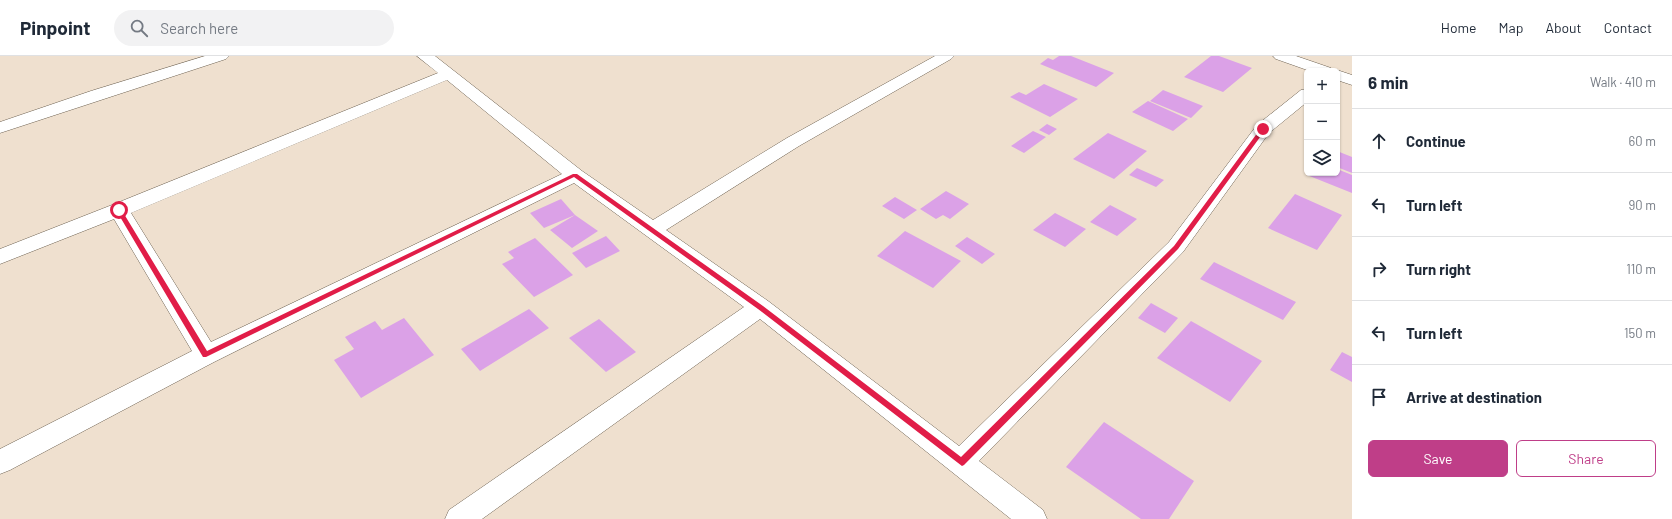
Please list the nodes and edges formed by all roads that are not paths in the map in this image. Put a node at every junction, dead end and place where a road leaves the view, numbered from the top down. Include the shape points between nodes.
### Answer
1 (221, 56) edge
2 (424, 56) edge
3 (946, 56) edge
4 (1282, 56) edge
5 (1317, 68) edge
6 (449, 74) junction
7 (1340, 76) edge
8 (1352, 80) edge
9 (1304, 96) edge
10 (0, 128) edge
11 (575, 175) junction
12 (119, 210) junction
13 (652, 230) junction
14 (0, 257) edge
15 (760, 307) junction
16 (206, 355) junction
17 (0, 462) edge
18 (962, 462) junction
19 (1021, 516) edge
20 (459, 519) edge

1 - 10 street
2 - 6 street
3 - 13 street via 793,142
4 - 5 street
6 - 11 street
6 - 12 street
7 - 8 street
9 - 18 street via 1263,129 1176,247
11 - 13 street
11 - 16 street
12 - 14 street
12 - 16 street
13 - 15 street
15 - 18 street
15 - 20 street
16 - 17 street
18 - 19 street

